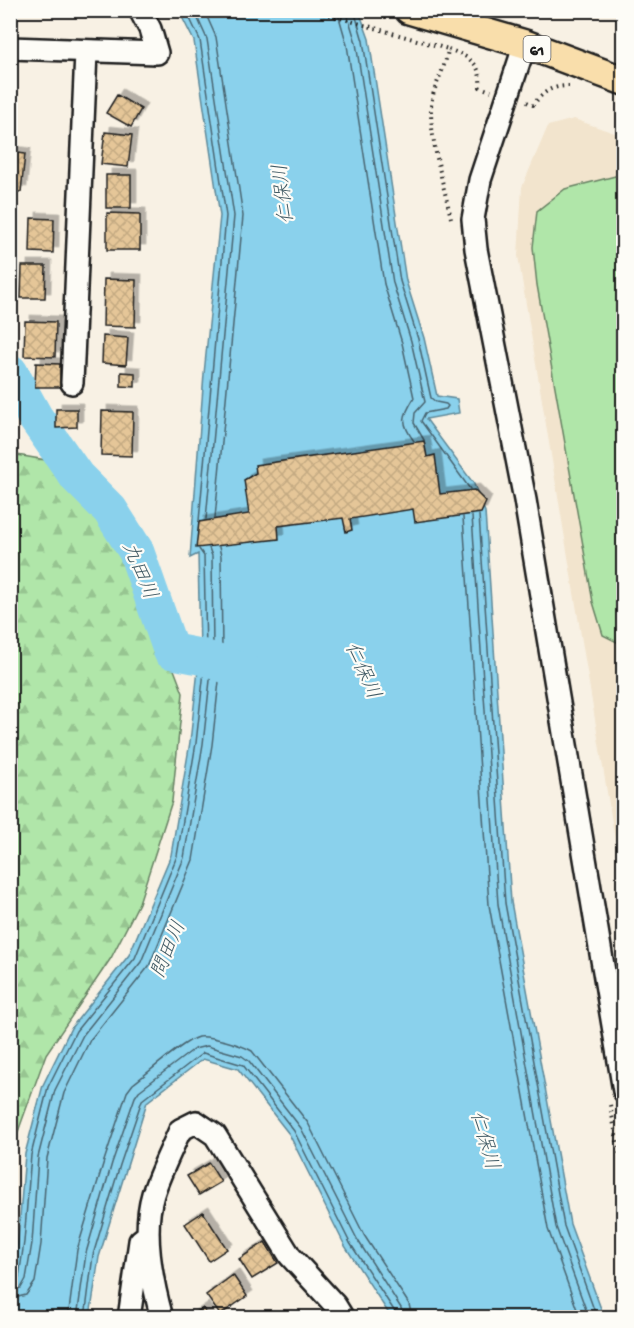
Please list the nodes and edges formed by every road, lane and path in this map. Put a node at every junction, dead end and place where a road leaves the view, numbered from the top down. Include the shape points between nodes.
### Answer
1 (140, 10) edge
2 (312, 10) edge
3 (408, 10) edge
4 (525, 44) junction
5 (10, 48) edge
6 (448, 49) dead end
7 (86, 52) junction
8 (624, 81) edge
9 (571, 86) dead end
10 (528, 102) dead end
11 (72, 383) dead end
12 (624, 1091) edge
13 (148, 1234) junction
14 (129, 1317) edge
15 (162, 1317) edge
16 (343, 1317) edge

1 - 7 street via 157,53
2 - 6 path
3 - 4 main road, 61
4 - 8 main road, 61
4 - 12 street via 480,180 473,219 525,500
5 - 7 street
7 - 11 street
9 - 10 path via 542,92 533,105
13 - 14 street via 140,1241
13 - 15 street
13 - 16 street via 153,1196 180,1130 196,1122 214,1134 290,1256

